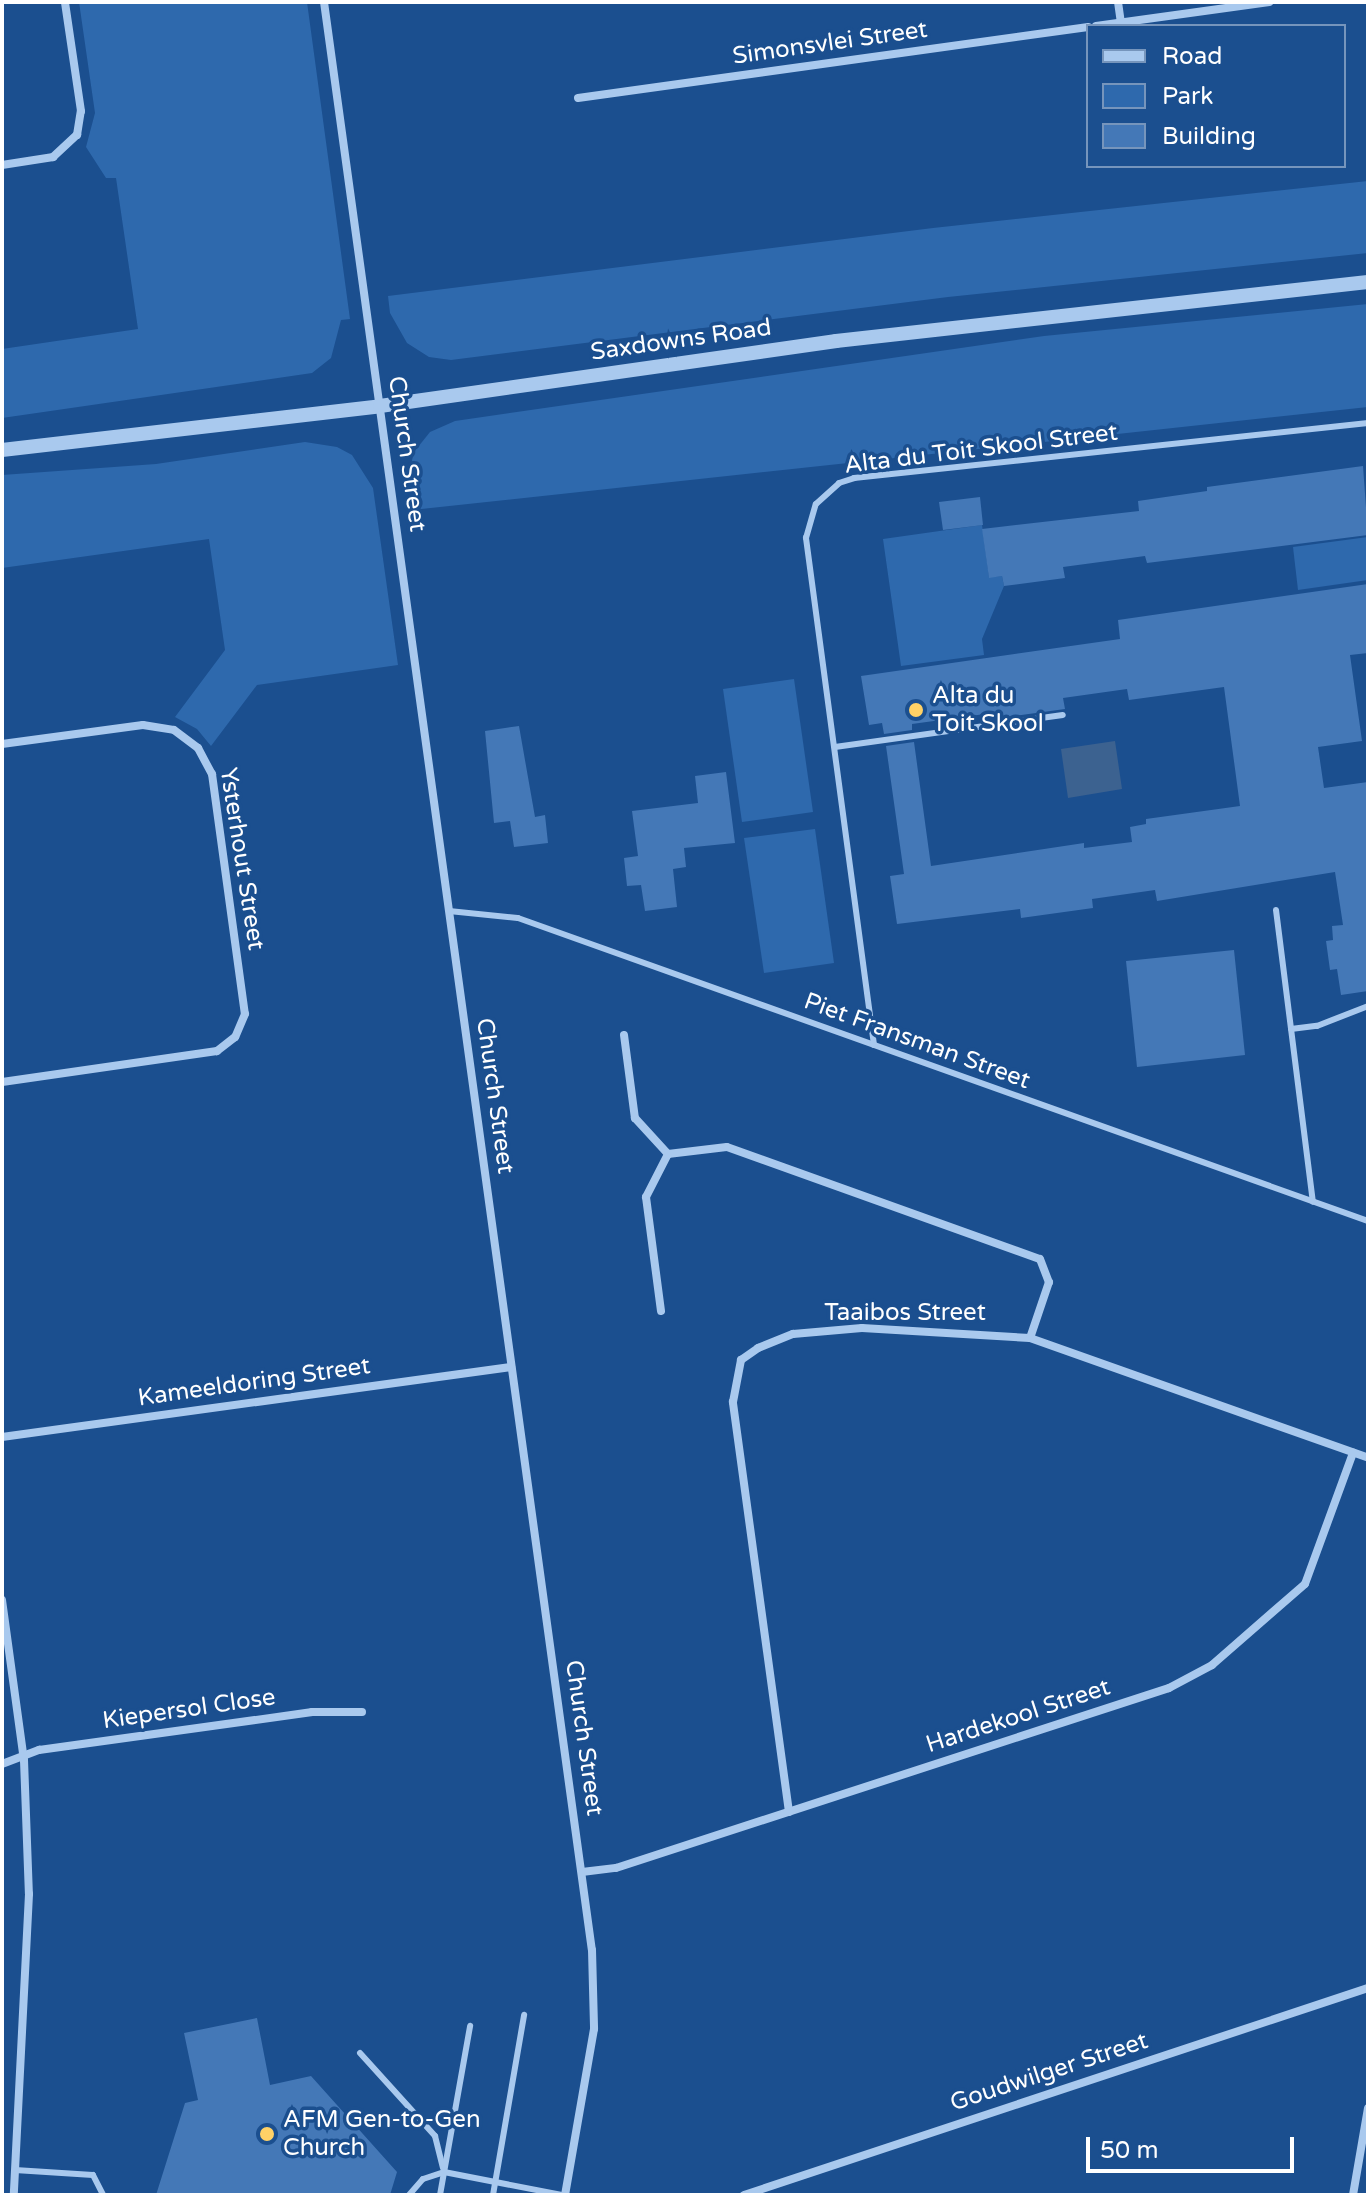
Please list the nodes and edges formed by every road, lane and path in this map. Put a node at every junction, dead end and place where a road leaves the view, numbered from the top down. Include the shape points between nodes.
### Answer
1 (65, 2) edge
2 (324, 2) edge
3 (1118, 2) edge
4 (1269, 2) edge
5 (1121, 23) junction
6 (1113, 24) edge
7 (1086, 27) edge
8 (578, 98) dead end
9 (2, 165) edge
10 (1368, 282) edge
11 (380, 406) junction
12 (1368, 423) edge
13 (2, 450) edge
14 (1063, 715) dead end
15 (2, 744) edge
16 (835, 747) junction
17 (1276, 910) dead end
18 (449, 911) junction
19 (1368, 1006) edge
20 (1291, 1029) junction
21 (624, 1035) dead end
22 (874, 1045) junction
23 (2, 1082) edge
24 (668, 1154) junction
25 (1313, 1202) junction
26 (1368, 1221) edge
27 (661, 1311) dead end
28 (1030, 1338) junction
29 (511, 1367) junction
30 (2, 1437) edge
31 (1353, 1453) junction
32 (1368, 1458) edge
33 (2, 1600) edge
34 (362, 1712) dead end
35 (24, 1760) junction
36 (2, 1764) edge
37 (789, 1812) junction
38 (582, 1872) junction
39 (1368, 1988) edge
40 (524, 2015) dead end
41 (470, 2026) dead end
42 (360, 2053) dead end
43 (1368, 2108) edge
44 (15, 2170) junction
45 (444, 2172) junction
46 (495, 2182) junction
47 (14, 2195) edge
48 (103, 2195) edge
49 (409, 2195) edge
50 (440, 2195) edge
51 (493, 2195) edge
52 (564, 2195) edge
53 (744, 2195) edge
54 (1353, 2195) edge

1 - 9 street via 81,111 77,135 53,157
2 - 11 street, Church Street
3 - 5 street
4 - 5 street
5 - 6 street
7 - 8 street, Simonsvlei Street
10 - 11 street, Saxdowns Road via 836,341
11 - 13 street, Saxdowns Road
11 - 18 street, Church Street
12 - 16 lane, Alta du Toit Skool Street via 839,483 816,504 806,538
14 - 16 lane
15 - 23 street, Ysterhout Street via 143,725 174,730 198,748 212,774 244,1002 235,1037 206,1054
16 - 22 lane, Alta du Toit Skool Street
17 - 20 lane
18 - 22 lane, Piet Fransman Street via 518,918
18 - 29 street, Church Street
19 - 20 lane via 1317,1026
20 - 25 lane
21 - 24 street via 635,1118
22 - 25 lane, Piet Fransman Street
24 - 27 street via 646,1197
24 - 28 street via 727,1147 1032,1254 1045,1267 1049,1282
25 - 26 lane, Piet Fransman Street
28 - 31 street, Taaibos Street
28 - 37 street, Taaibos Street via 862,1328 782,1337 741,1360 733,1402
29 - 30 street, Kameeldoring Street
29 - 38 street, Church Street
31 - 32 street, Taaibos Street
31 - 37 street, Hardekool Street via 1305,1584 1212,1665 1169,1688
33 - 35 street
34 - 35 street, Kiepersol Close via 312,1712 55,1748
35 - 36 street, Kiepersol Close
35 - 44 street via 29,1894
37 - 38 street, Hardekool Street via 616,1868
38 - 52 street, Church Street via 596,2004
39 - 53 street, Goudwilger Street
40 - 46 lane
41 - 45 lane
42 - 45 lane via 435,2136
43 - 54 street
44 - 47 street
44 - 48 lane via 93,2175
45 - 46 lane
45 - 49 lane via 423,2179
45 - 50 lane
46 - 51 lane
46 - 52 lane

